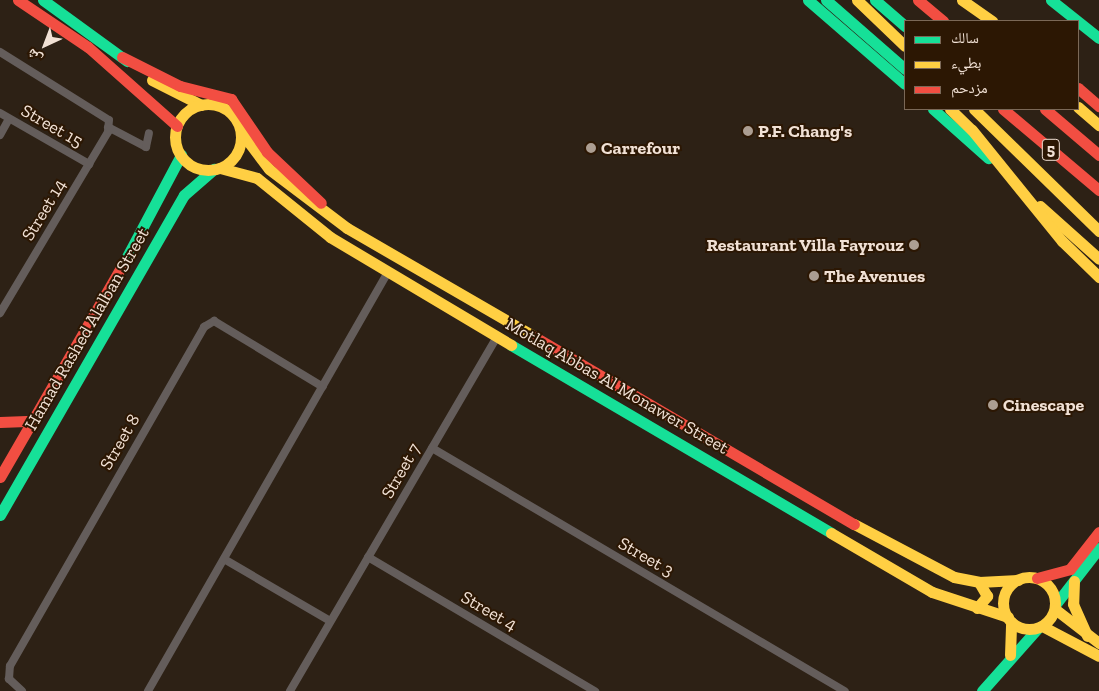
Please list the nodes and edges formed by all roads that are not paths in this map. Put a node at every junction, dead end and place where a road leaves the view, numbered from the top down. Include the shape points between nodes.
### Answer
1 (18, 0) edge
2 (42, 0) edge
3 (808, 0) edge
4 (826, 0) edge
5 (857, 0) edge
6 (875, 0) edge
7 (918, 0) edge
8 (951, 0) edge
9 (962, 0) edge
10 (1051, 0) edge
11 (941, 20) edge
12 (976, 20) edge
13 (991, 20) edge
14 (1076, 20) edge
15 (1079, 22) edge
16 (904, 25) edge
17 (1099, 38) edge
18 (904, 45) edge
19 (0, 52) edge
20 (122, 56) junction
21 (904, 67) edge
22 (904, 83) edge
23 (1079, 89) edge
24 (201, 105) junction
25 (1099, 106) edge
26 (1079, 108) edge
27 (934, 110) edge
28 (951, 110) edge
29 (975, 110) edge
30 (1004, 110) edge
31 (1046, 110) edge
32 (0, 113) edge
33 (9, 118) junction
34 (109, 123) junction
35 (177, 126) junction
36 (1099, 126) edge
37 (241, 132) junction
38 (149, 133) dead end
39 (0, 134) edge
40 (181, 155) junction
41 (1099, 155) edge
42 (89, 164) junction
43 (217, 169) junction
44 (171, 181) junction
45 (1099, 190) edge
46 (184, 195) junction
47 (347, 228) junction
48 (1099, 231) edge
49 (1099, 259) edge
50 (387, 274) junction
51 (1099, 277) edge
52 (108, 291) junction
53 (127, 296) junction
54 (0, 313) edge
55 (497, 337) junction
56 (323, 387) junction
57 (33, 420) junction
58 (0, 422) edge
59 (432, 448) junction
60 (0, 457) edge
61 (1, 475) edge
62 (0, 515) edge
63 (1099, 532) edge
64 (1099, 548) edge
65 (368, 557) junction
66 (224, 559) junction
67 (1037, 578) junction
68 (1018, 580) junction
69 (1074, 581) junction
70 (979, 582) junction
71 (1055, 607) junction
72 (977, 608) junction
73 (1010, 620) junction
74 (330, 621) junction
75 (1040, 627) junction
76 (1087, 636) junction
77 (1099, 643) edge
78 (1010, 655) junction
79 (1099, 656) edge
80 (22, 691) edge
81 (148, 691) edge
82 (290, 691) edge
83 (595, 691) edge
84 (845, 691) edge
85 (982, 691) edge

1 - 35 main road via 88,47
2 - 20 main road
3 - 22 main road
4 - 21 main road
5 - 18 main road
6 - 16 main road
7 - 11 main road
8 - 12 main road
9 - 13 main road
10 - 14 main road
15 - 17 main road
19 - 34 street
20 - 24 main road via 168,90
20 - 47 main road via 180,86 231,98 268,152
23 - 25 main road
24 - 35 main road via 191,109
24 - 37 main road via 222,107 234,118
26 - 36 main road
27 - 49 main road
28 - 51 main road, bridge via 972,130 1062,241
29 - 48 main road
30 - 45 main road, 5
31 - 41 main road, 5
32 - 33 street, Street 15
33 - 39 street
33 - 42 street, Street 15
34 - 38 street via 146,148
34 - 42 street, Street 14
35 - 40 main road
37 - 43 main road via 237,154
37 - 47 main road, Motlaq Abbas Al Monawer Street via 269,169
40 - 43 main road via 199,169
40 - 44 main road, Hamad Rashed Alalban Street
42 - 54 street, Street 14
43 - 46 main road, Hamad Rashed Alalban Street
43 - 50 main road, Motlaq Abbas Al Monawer Street via 257,178 330,238
44 - 46 main road via 184,183
44 - 52 main road, Hamad Rashed Alalban Street
46 - 53 main road, Hamad Rashed Alalban Street
47 - 70 main road, Motlaq Abbas Al Monawer Street via 916,559
50 - 55 main road, Motlaq Abbas Al Monawer Street
50 - 56 street
52 - 53 main road via 114,300
52 - 57 main road, Hamad Rashed Alalban Street
53 - 62 main road, Hamad Rashed Alalban Street
55 - 59 street, Street 7
55 - 72 main road, Motlaq Abbas Al Monawer Street via 932,592
56 - 66 street
56 - 80 street, Street 8 via 214,322 204,326 10,666 9,679
57 - 58 main road
57 - 61 main road, Hamad Rashed Alalban Street
59 - 65 street, Street 7
59 - 84 street, Street 3
60 - 61 main road
63 - 67 main road via 1070,569
64 - 69 main road
65 - 74 street, Street 7
65 - 83 street, Street 4
66 - 74 street
66 - 81 street
67 - 68 main road
67 - 71 main road via 1053,592
68 - 70 main road, Motlaq Abbas Al Monawer Street
68 - 73 main road via 1004,596
69 - 71 main road
69 - 76 main road via 1073,604
70 - 72 main road via 987,596
71 - 75 main road
71 - 76 main road
72 - 73 main road, Motlaq Abbas Al Monawer Street
73 - 75 main road via 1024,628
73 - 78 main road
74 - 82 street, Street 7
75 - 78 main road
75 - 79 main road
76 - 77 main road
78 - 85 main road

